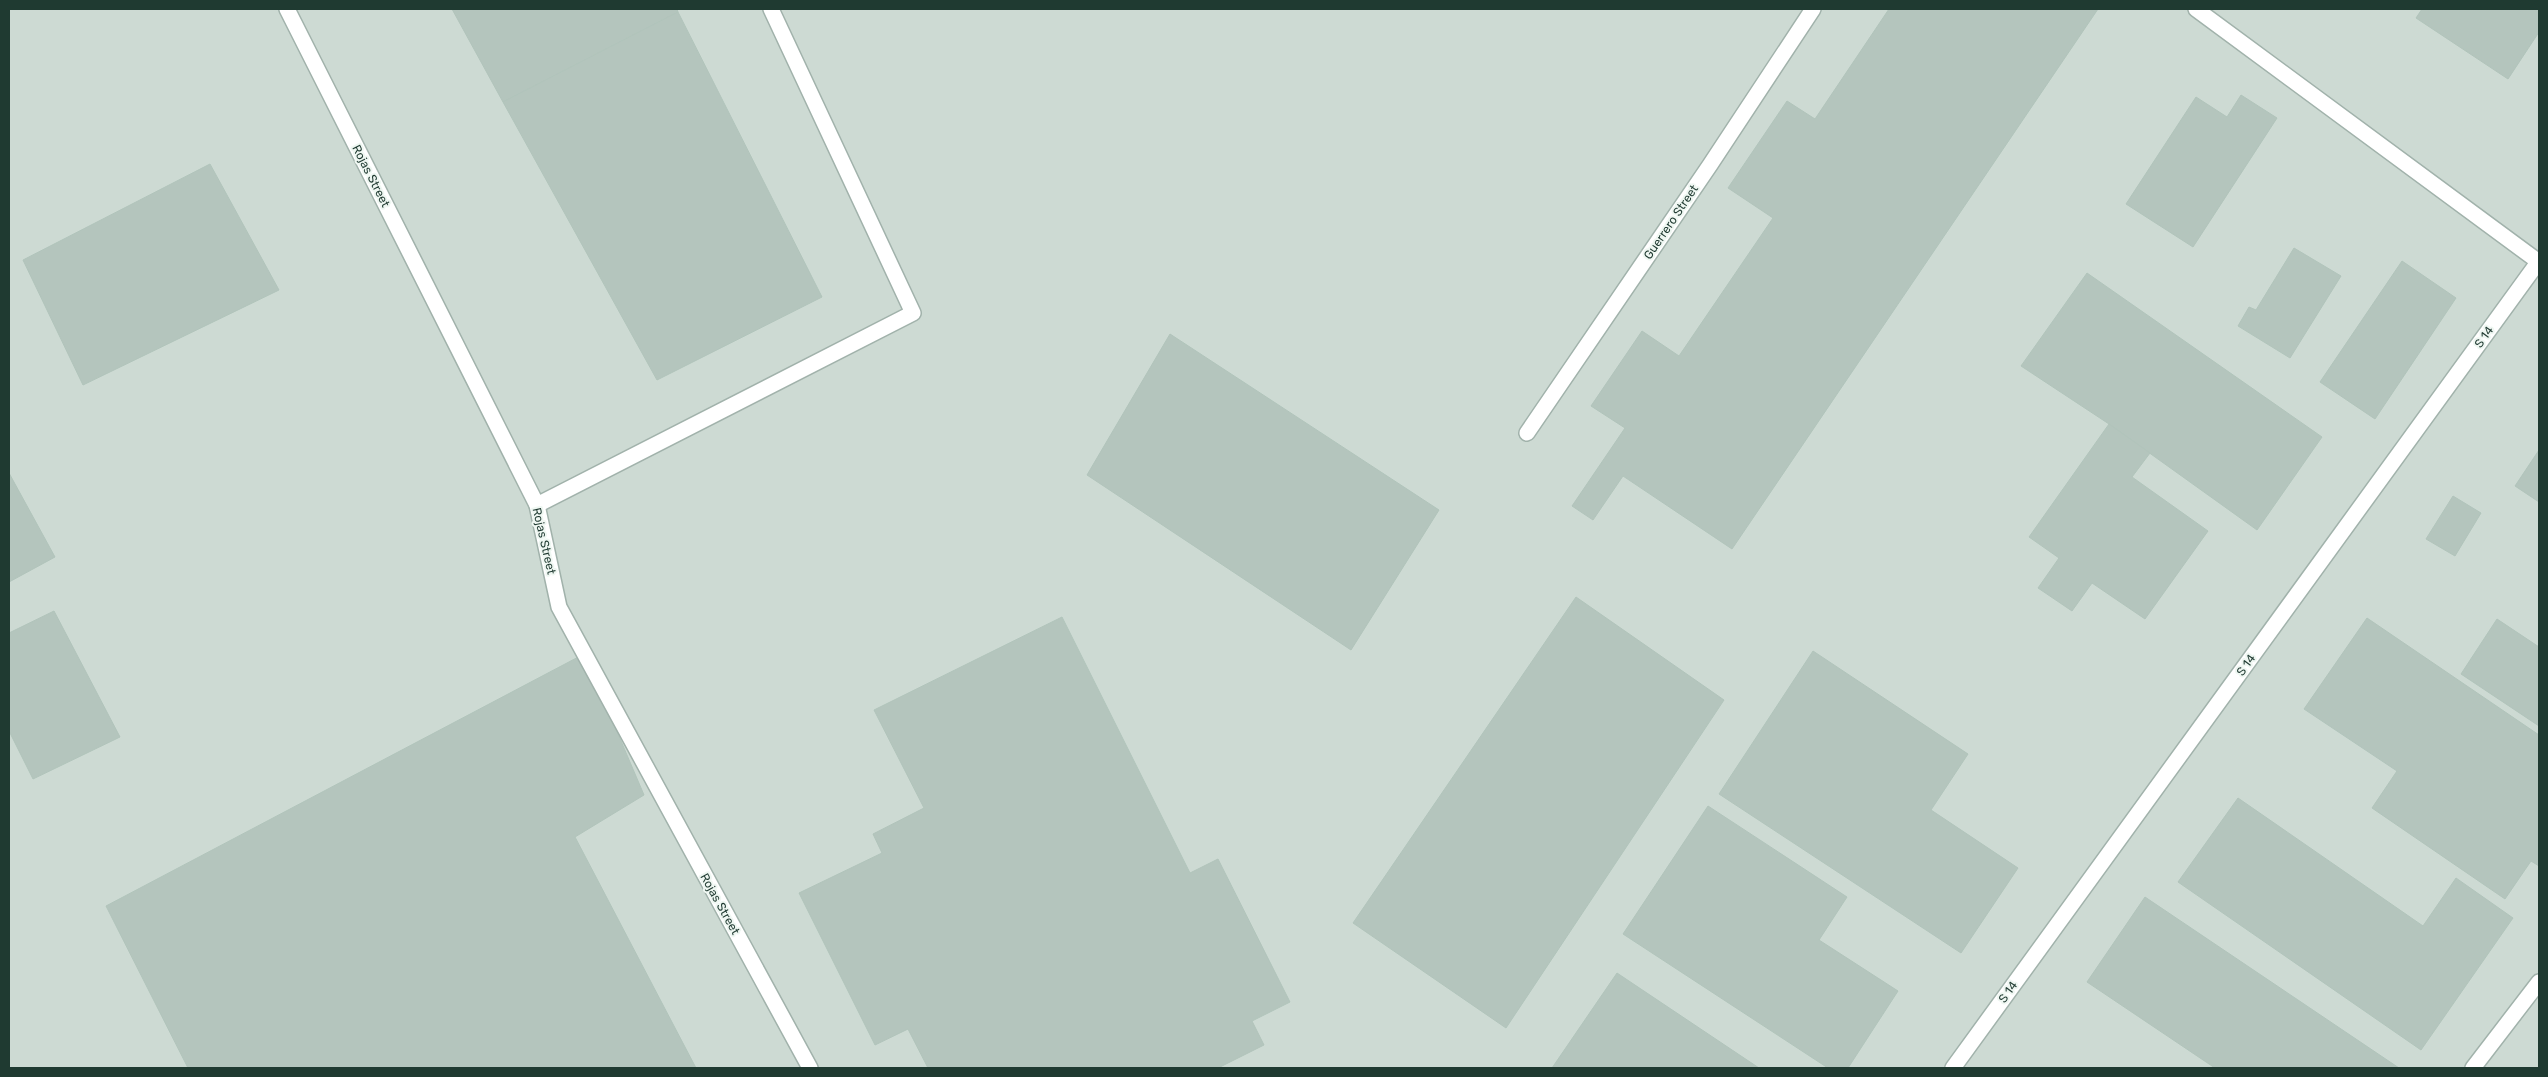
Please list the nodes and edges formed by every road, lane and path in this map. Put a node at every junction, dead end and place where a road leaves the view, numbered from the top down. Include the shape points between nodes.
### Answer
1 (287, 9) edge
2 (771, 9) edge
3 (1813, 9) edge
4 (2196, 9) edge
5 (2539, 262) edge
6 (1526, 433) dead end
7 (536, 505) junction
8 (2539, 982) edge
9 (810, 1068) edge
10 (1953, 1068) edge
11 (2473, 1068) edge

1 - 7 street, Rojas Street
2 - 7 street via 913,313
3 - 6 street, Guerrero Street via 1710,166
4 - 5 street
5 - 10 street, S 14
7 - 9 street, Rojas Street via 559,607
8 - 11 street

